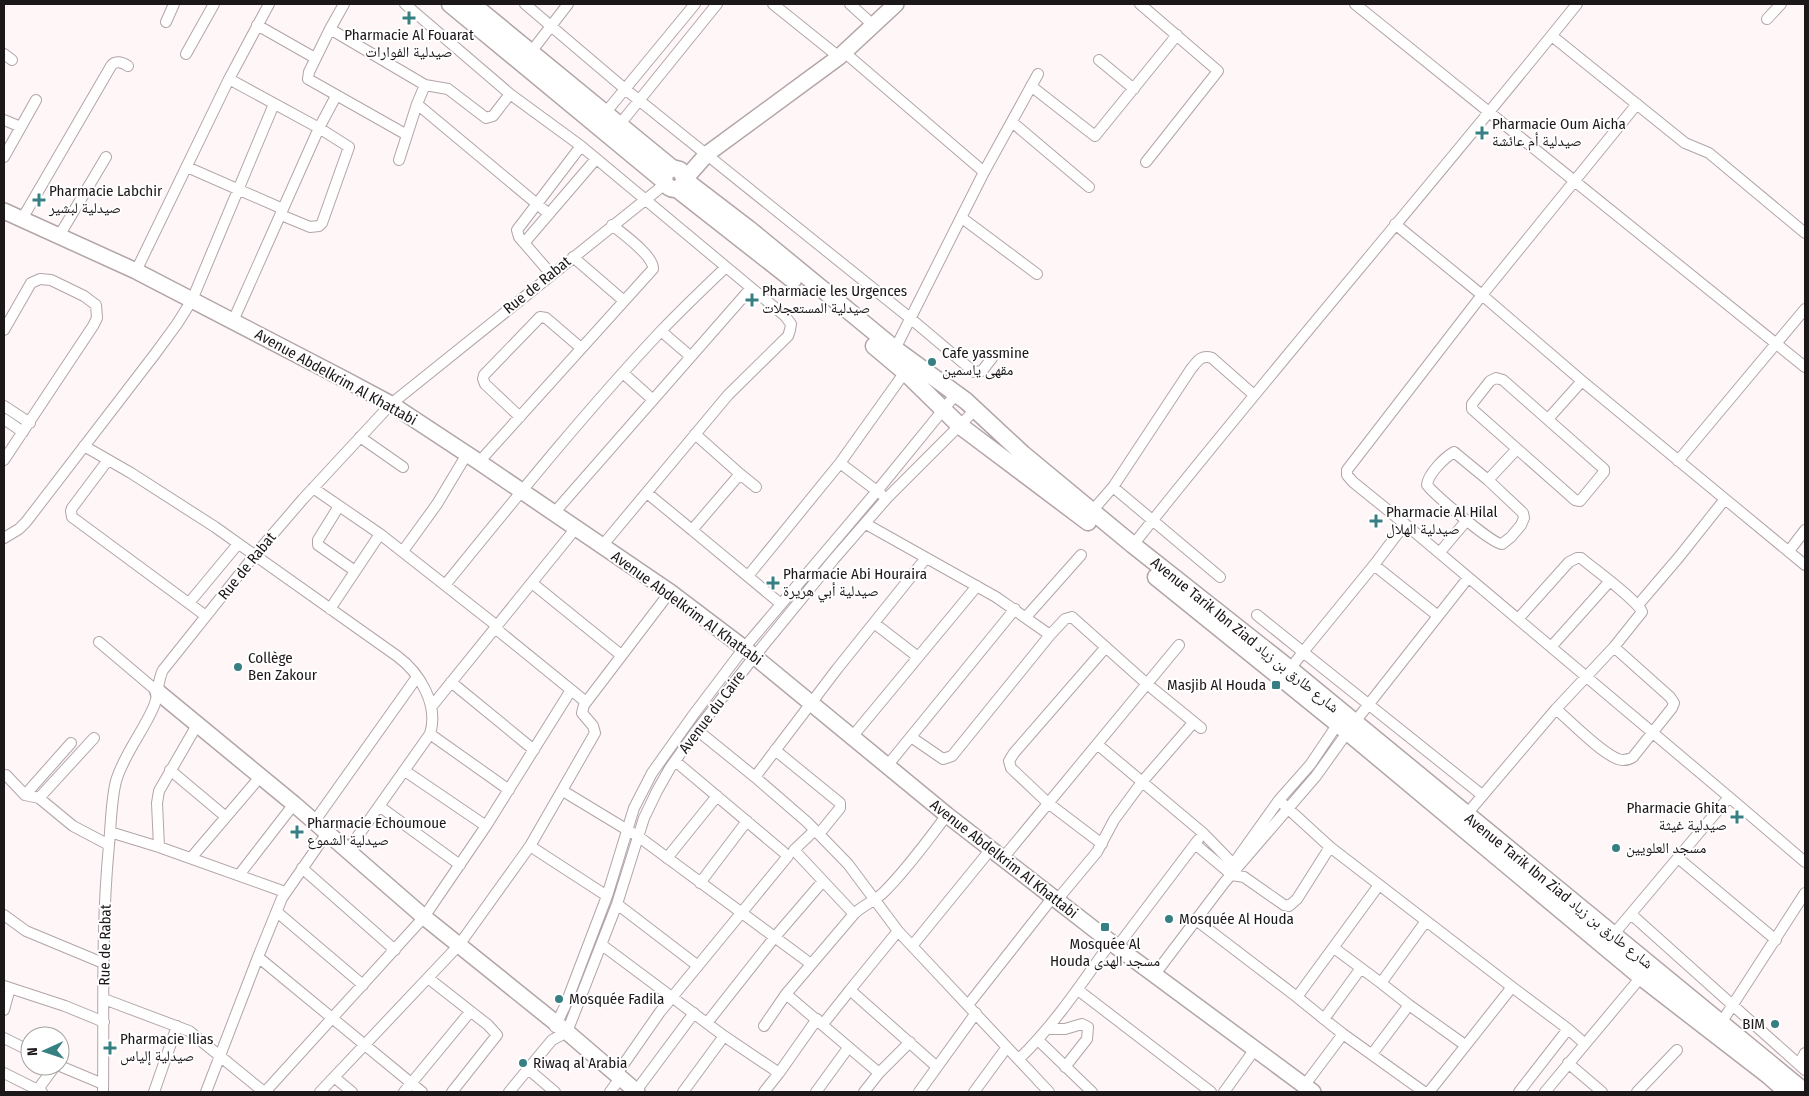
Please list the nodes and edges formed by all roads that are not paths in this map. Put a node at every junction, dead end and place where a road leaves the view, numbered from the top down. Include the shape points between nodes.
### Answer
1 (174, 4) edge
2 (214, 4) edge
3 (269, 4) edge
4 (344, 4) edge
5 (405, 4) edge
6 (450, 4) edge
7 (472, 4) edge
8 (525, 4) edge
9 (568, 4) edge
10 (695, 4) edge
11 (718, 4) edge
12 (773, 4) edge
13 (850, 4) edge
14 (896, 4) edge
15 (1140, 4) edge
16 (1355, 4) edge
17 (1781, 4) edge
18 (1573, 5) edge
19 (1767, 19) dead end
20 (166, 22) dead end
21 (873, 25) junction
22 (257, 26) junction
23 (550, 27) junction
24 (330, 28) junction
25 (1177, 36) junction
26 (1552, 36) junction
27 (531, 52) junction
28 (186, 54) dead end
29 (841, 54) junction
30 (315, 58) junction
31 (1099, 60) dead end
32 (128, 66) dead end
33 (1038, 74) dead end
34 (228, 79) junction
35 (425, 85) junction
36 (1031, 86) junction
37 (625, 89) junction
38 (1134, 89) junction
39 (510, 94) junction
40 (336, 96) junction
41 (36, 100) dead end
42 (640, 100) junction
43 (274, 104) junction
44 (417, 104) junction
45 (1637, 104) junction
46 (606, 112) junction
47 (1490, 113) junction
48 (4, 120) edge
49 (1012, 122) junction
50 (620, 124) junction
51 (21, 127) junction
52 (319, 128) junction
53 (407, 134) junction
54 (581, 146) junction
55 (706, 155) junction
56 (4, 157) edge
57 (106, 157) dead end
58 (596, 159) junction
59 (399, 160) dead end
60 (1146, 162) dead end
61 (187, 167) junction
62 (984, 172) junction
63 (675, 178) junction
64 (1575, 181) junction
65 (1089, 187) dead end
66 (238, 189) junction
67 (646, 198) junction
68 (537, 204) junction
69 (4, 212) edge
70 (282, 212) junction
71 (549, 214) junction
72 (962, 218) junction
73 (22, 219) junction
74 (1395, 224) junction
75 (612, 225) junction
76 (1805, 233) edge
77 (59, 236) junction
78 (524, 243) junction
79 (572, 257) junction
80 (726, 267) junction
81 (136, 271) junction
82 (551, 274) junction
83 (1037, 274) dead end
84 (751, 288) junction
85 (1482, 296) junction
86 (192, 300) junction
87 (624, 301) junction
88 (1805, 309) edge
89 (910, 318) junction
90 (233, 321) junction
91 (4, 330) edge
92 (661, 331) junction
93 (1776, 344) junction
94 (581, 348) junction
95 (895, 349) junction
96 (690, 356) junction
97 (992, 358) dead end
98 (1805, 367) edge
99 (905, 372) junction
100 (623, 373) junction
101 (1582, 381) junction
102 (956, 394) junction
103 (1254, 395) junction
104 (652, 399) junction
105 (391, 404) junction
106 (4, 406) edge
107 (976, 409) junction
108 (943, 410) junction
109 (520, 417) junction
110 (4, 419) edge
111 (1548, 419) junction
112 (30, 423) junction
113 (959, 425) junction
114 (23, 432) junction
115 (695, 434) junction
116 (360, 437) junction
117 (84, 446) junction
118 (1516, 450) junction
119 (473, 458) junction
120 (4, 460) edge
121 (108, 460) junction
122 (1678, 461) junction
123 (840, 463) junction
124 (403, 467) dead end
125 (740, 474) junction
126 (1488, 480) junction
127 (756, 487) dead end
128 (1112, 487) junction
129 (313, 488) junction
130 (520, 491) junction
131 (877, 491) junction
132 (647, 493) junction
133 (888, 498) junction
134 (1725, 499) junction
135 (339, 506) junction
136 (1092, 511) junction
137 (554, 512) junction
138 (1467, 520) junction
139 (1153, 521) junction
140 (866, 524) junction
141 (1404, 524) junction
142 (576, 528) junction
143 (692, 530) junction
144 (1805, 530) edge
145 (380, 534) junction
146 (4, 538) edge
147 (238, 544) junction
148 (1133, 545) junction
149 (602, 546) junction
150 (403, 551) junction
151 (1788, 551) junction
152 (1440, 552) junction
153 (1081, 555) dead end
154 (254, 556) junction
155 (926, 558) junction
156 (1374, 565) junction
157 (1805, 565) edge
158 (355, 571) junction
159 (748, 576) junction
160 (1220, 577) dead end
161 (1468, 578) junction
162 (1609, 582) junction
163 (532, 583) junction
164 (445, 585) junction
165 (977, 586) junction
166 (670, 592) junction
167 (189, 603) junction
168 (781, 604) junction
169 (1638, 605) junction
170 (330, 609) junction
171 (1015, 609) junction
172 (1257, 615) dead end
173 (206, 616) junction
174 (1438, 616) junction
175 (1026, 617) junction
176 (1518, 619) junction
177 (874, 623) junction
178 (496, 627) junction
179 (1050, 635) junction
180 (99, 642) dead end
181 (1180, 645) dead end
182 (1106, 647) junction
183 (1551, 647) junction
184 (1614, 647) junction
185 (749, 652) junction
186 (1303, 652) junction
187 (621, 655) junction
188 (918, 657) junction
189 (1290, 669) junction
190 (1587, 676) junction
191 (417, 677) junction
192 (451, 682) junction
193 (1147, 684) junction
194 (571, 690) junction
195 (158, 692) junction
196 (586, 702) junction
197 (811, 703) junction
198 (1368, 704) junction
199 (432, 706) junction
200 (1556, 709) junction
201 (1346, 724) junction
202 (197, 725) junction
203 (697, 730) junction
204 (1653, 732) junction
205 (430, 734) junction
206 (852, 737) junction
207 (911, 737) junction
208 (94, 738) dead end
209 (71, 743) dead end
210 (1097, 744) junction
211 (534, 750) junction
212 (775, 750) junction
213 (675, 761) junction
214 (887, 766) junction
215 (170, 770) junction
216 (405, 771) junction
217 (4, 776) edge
218 (755, 777) junction
219 (260, 778) junction
220 (1142, 782) junction
221 (509, 790) junction
222 (563, 791) junction
223 (25, 795) junction
224 (1482, 795) junction
225 (717, 796) junction
226 (1729, 797) junction
227 (39, 798) junction
228 (1279, 800) junction
229 (1048, 803) junction
230 (294, 804) junction
231 (379, 806) junction
232 (1288, 808) junction
233 (1466, 814) junction
234 (947, 815) junction
235 (226, 818) junction
236 (314, 822) junction
237 (747, 822) junction
238 (486, 826) junction
239 (627, 830) junction
240 (110, 832) junction
241 (327, 832) junction
242 (817, 832) junction
243 (1203, 833) junction
244 (639, 838) junction
245 (1102, 844) junction
246 (1195, 844) junction
247 (109, 845) junction
248 (530, 846) junction
249 (159, 847) junction
250 (1330, 847) junction
251 (991, 849) junction
252 (348, 850) junction
253 (791, 853) junction
254 (191, 858) junction
255 (666, 858) junction
256 (1003, 858) junction
257 (1678, 858) junction
258 (1805, 862) edge
259 (460, 865) junction
260 (302, 868) junction
261 (1232, 869) junction
262 (239, 875) junction
263 (823, 881) junction
264 (700, 883) junction
265 (1379, 885) junction
266 (285, 892) junction
267 (1805, 893) edge
268 (607, 896) junction
269 (1055, 899) junction
270 (876, 900) junction
271 (617, 904) junction
272 (277, 912) junction
273 (740, 913) junction
274 (854, 914) junction
275 (1632, 914) junction
276 (4, 915) edge
277 (424, 917) junction
278 (1196, 920) junction
279 (1426, 921) junction
280 (898, 931) junction
281 (1613, 936) junction
282 (774, 938) junction
283 (1776, 940) junction
284 (459, 944) junction
285 (1114, 944) junction
286 (602, 945) junction
287 (912, 946) junction
288 (1334, 948) junction
289 (395, 950) junction
290 (258, 957) junction
291 (103, 962) junction
292 (811, 964) junction
293 (698, 966) junction
294 (1361, 968) junction
295 (1155, 974) junction
296 (1641, 977) junction
297 (428, 978) junction
298 (1381, 983) junction
299 (363, 984) junction
300 (7, 987) edge
301 (1512, 987) junction
302 (850, 990) junction
303 (1078, 990) junction
304 (786, 994) junction
305 (672, 997) junction
306 (1297, 997) junction
307 (104, 999) junction
308 (1733, 1004) junction
309 (968, 1005) junction
310 (1409, 1005) junction
311 (4, 1010) edge
312 (470, 1012) junction
313 (694, 1013) junction
314 (976, 1013) junction
315 (331, 1018) junction
316 (1324, 1020) junction
317 (104, 1022) junction
318 (820, 1022) junction
319 (707, 1023) junction
320 (1721, 1023) junction
321 (177, 1026) junction
322 (764, 1026) dead end
323 (562, 1028) junction
324 (1048, 1029) junction
325 (1568, 1029) junction
326 (1343, 1034) junction
327 (724, 1036) junction
328 (4, 1038) edge
329 (1038, 1040) junction
330 (910, 1042) junction
331 (1584, 1043) junction
332 (363, 1045) junction
333 (1465, 1045) junction
334 (20, 1046) edge
335 (1007, 1047) junction
336 (848, 1048) junction
337 (1255, 1049) junction
338 (1677, 1050) dead end
339 (1805, 1053) edge
340 (1372, 1054) junction
341 (220, 1056) junction
342 (1018, 1059) junction
343 (1568, 1063) junction
344 (937, 1067) junction
345 (1065, 1067) junction
346 (1802, 1067) edge
347 (528, 1069) junction
348 (70, 1071) edge
349 (4, 1073) edge
350 (779, 1073) junction
351 (879, 1073) junction
352 (49, 1076) edge
353 (334, 1077) junction
354 (618, 1077) junction
355 (411, 1084) junction
356 (103, 1088) edge
357 (1309, 1089) edge
358 (979, 1090) edge
359 (39, 1091) edge
360 (154, 1092) edge
361 (206, 1092) edge
362 (265, 1092) edge
363 (320, 1092) edge
364 (352, 1092) edge
365 (404, 1092) edge
366 (422, 1092) edge
367 (452, 1092) edge
368 (509, 1092) edge
369 (555, 1092) edge
370 (610, 1092) edge
371 (636, 1092) edge
372 (683, 1092) edge
373 (764, 1092) edge
374 (816, 1092) edge
375 (864, 1092) edge
376 (919, 1092) edge
377 (1049, 1092) edge
378 (1092, 1092) edge
379 (1211, 1092) edge
380 (1224, 1092) edge
381 (1424, 1092) edge
382 (1429, 1092) edge
383 (1521, 1092) edge
384 (1545, 1092) edge
385 (1602, 1092) edge
386 (1637, 1092) edge
387 (1787, 1092) edge
388 (1805, 1092) edge

1 - 20 street
2 - 28 street
3 - 22 street
4 - 24 street
5 - 39 street
6 - 63 main road, Avenue Tarik Ibn Ziad شارع طارق بن زياد
7 - 27 main road, Avenue Tarik Ibn Ziad شارع طارق بن زياد
8 - 23 street
9 - 23 street
10 - 37 street
11 - 42 street
12 - 29 street
13 - 21 street
14 - 21 main road
15 - 25 street
16 - 47 street
17 - 19 street
18 - 26 street
21 - 29 main road
22 - 30 street
22 - 34 street
23 - 27 street
23 - 37 street
24 - 30 street
24 - 35 street
25 - 38 street
25 - 60 street via 1218,71
26 - 45 street
26 - 47 street
27 - 46 main road, Avenue Tarik Ibn Ziad شارع طارق بن زياد
29 - 55 main road
29 - 62 street
30 - 40 street via 308,79
31 - 38 street
32 - 73 street via 118,62 111,66
33 - 36 street
34 - 43 street
34 - 61 street
35 - 39 street via 448,89 486,118 493,116
35 - 44 street
36 - 38 street via 1096,136
36 - 49 street
37 - 42 street
37 - 46 street
39 - 54 street
40 - 52 street
40 - 53 street
41 - 51 street
42 - 50 street
42 - 55 street
43 - 52 street
43 - 66 street
44 - 53 street
44 - 68 street
45 - 64 street
45 - 76 street via 1685,143 1709,152
46 - 50 main road, Avenue Tarik Ibn Ziad شارع طارق بن زياد
47 - 64 street
47 - 74 street
48 - 51 street
49 - 62 street
49 - 65 street
50 - 63 main road, Avenue Tarik Ibn Ziad شارع طارق بن زياد
51 - 56 street
52 - 70 street
52 - 70 street via 349,147 322,222 310,227
53 - 59 street
54 - 58 street
54 - 68 street
55 - 63 main road
55 - 89 street
57 - 77 street
58 - 67 street
58 - 71 street
61 - 66 street
61 - 81 street
62 - 72 street
63 - 67 street, Rue de Rabat
63 - 95 main road, Avenue Tarik Ibn Ziad شارع طارق بن زياد via 749,230
63 - 99 main road, Avenue Tarik Ibn Ziad شارع طارق بن زياد
64 - 85 street
64 - 93 street
66 - 70 street
66 - 86 street
67 - 75 street, Rue de Rabat
67 - 80 street
68 - 71 street
68 - 78 street via 517,230
69 - 73 main road, Avenue Abdelkrim Al Khattabi
70 - 90 street
71 - 78 street
72 - 83 street
72 - 89 street
73 - 77 main road, Avenue Abdelkrim Al Khattabi
74 - 85 street
74 - 103 street
75 - 79 street, Rue de Rabat
75 - 87 street via 648,256 654,266
77 - 81 main road, Avenue Abdelkrim Al Khattabi
78 - 82 street
79 - 82 street, Rue de Rabat
79 - 87 street
80 - 84 street
80 - 92 street
81 - 86 main road, Avenue Abdelkrim Al Khattabi
82 - 105 street, Rue de Rabat
84 - 96 street
84 - 115 street via 785,316 791,324 788,336 728,395
85 - 101 street
85 - 141 street via 1347,470 1352,482
86 - 90 main road, Avenue Abdelkrim Al Khattabi
86 - 117 street
87 - 94 street
88 - 93 street
89 - 95 street
89 - 97 street via 974,372 982,371
90 - 105 main road, Avenue Abdelkrim Al Khattabi
91 - 112 street via 31,283 40,279 51,280 96,305 97,318 93,326
92 - 96 street
92 - 100 street
93 - 98 street
93 - 122 street
94 - 109 street
94 - 109 street via 546,318 540,317 484,375 485,384
95 - 102 main road, Avenue Tarik Ibn Ziad شارع طارق بن زياد
96 - 104 street
99 - 108 main road, Avenue Tarik Ibn Ziad شارع طارق بن زياد
99 - 123 street
100 - 104 street
100 - 130 street
101 - 111 street
101 - 122 street
102 - 107 main road, Avenue Tarik Ibn Ziad شارع طارق بن زياد
102 - 108 street, Avenue du Caire
103 - 128 street via 1212,358 1201,358
103 - 139 street
104 - 137 street
105 - 116 street, Rue de Rabat
105 - 119 main road, Avenue Abdelkrim Al Khattabi
106 - 112 street
107 - 113 street, Avenue du Caire
107 - 136 main road, Avenue Tarik Ibn Ziad شارع طارق بن زياد via 1023,454
108 - 113 main road, Avenue Tarik Ibn Ziad شارع طارق بن زياد
108 - 131 street, Avenue du Caire
109 - 119 street
110 - 114 street
111 - 118 street via 1503,380 1495,378 1490,381 1472,404 1472,409
111 - 118 street via 1604,469 1584,498 1575,500
112 - 114 street
113 - 133 street, Avenue du Caire
113 - 201 main road, Avenue Tarik Ibn Ziad شارع طارق بن زياد via 1070,507
114 - 120 street
115 - 125 street
115 - 132 street
116 - 124 street
116 - 129 street, Rue de Rabat
117 - 121 street
117 - 146 street via 26,522
118 - 126 street
119 - 130 main road, Avenue Abdelkrim Al Khattabi
119 - 150 street
121 - 147 street
121 - 167 street via 72,508 72,517
122 - 134 street
123 - 131 street
123 - 159 street
125 - 127 street
125 - 143 street
126 - 138 street via 1523,513 1521,525 1500,544
126 - 138 street via 1454,452 1428,481 1428,487
128 - 136 street
128 - 139 street
129 - 135 street
129 - 154 street, Rue de Rabat
130 - 137 main road, Avenue Abdelkrim Al Khattabi
130 - 164 street
131 - 133 street
131 - 168 street, Avenue du Caire
132 - 143 street
132 - 149 street
133 - 140 street, Avenue du Caire
134 - 151 street
134 - 169 street
135 - 145 street
135 - 158 street via 318,545
136 - 148 main road, Avenue Tarik Ibn Ziad شارع طارق بن زياد
137 - 142 main road, Avenue Abdelkrim Al Khattabi
138 - 152 street
139 - 148 street
139 - 160 street
140 - 155 street
140 - 185 street, Avenue du Caire
141 - 152 street
141 - 156 street
142 - 149 main road, Avenue Abdelkrim Al Khattabi
142 - 163 street
143 - 159 street
144 - 151 street
145 - 150 street
145 - 158 street
147 - 154 street
147 - 167 street
148 - 189 main road, Avenue Tarik Ibn Ziad شارع طارق بن زياد
149 - 166 main road, Avenue Abdelkrim Al Khattabi
150 - 164 street
151 - 157 street
152 - 161 street
153 - 175 street
154 - 170 street
154 - 173 street, Rue de Rabat
155 - 165 street
155 - 177 street
156 - 174 street
156 - 186 street
158 - 170 street
159 - 168 street
161 - 174 street
161 - 176 street
162 - 169 street
162 - 176 street via 1581,558 1573,559
162 - 183 street
163 - 178 street
163 - 187 street
164 - 178 street
165 - 171 street
165 - 188 street
166 - 185 main road, Avenue Abdelkrim Al Khattabi
166 - 187 street
167 - 173 street
168 - 185 street, Avenue du Caire
169 - 184 street via 1641,615
170 - 191 street via 404,661
171 - 175 street
171 - 207 street
172 - 186 street
173 - 195 street, Rue de Rabat via 163,670
174 - 198 street
175 - 179 street
176 - 183 street
177 - 188 street
177 - 197 street
178 - 192 street
178 - 194 street
179 - 182 street via 1065,619 1072,617
179 - 207 street via 952,756 942,759
180 - 195 street
181 - 193 street
182 - 193 street
182 - 229 street via 1009,761 1011,768
183 - 190 street
184 - 190 street
184 - 204 street via 1673,701 1672,708
185 - 197 main road, Avenue Abdelkrim Al Khattabi
185 - 203 street, Avenue du Caire
185 - 239 street, Avenue du Caire via 694,714 652,773
186 - 189 street
186 - 198 street
187 - 196 street
188 - 206 street
189 - 201 main road, Avenue Tarik Ibn Ziad شارع طارق بن زياد
190 - 200 street
190 - 204 street
191 - 199 street
191 - 236 street
192 - 199 street
192 - 211 street
193 - 210 street
193 - 220 street via 1197,725
194 - 196 street
194 - 211 street
195 - 202 main road
195 - 240 street, Rue de Rabat via 118,774
196 - 222 street via 582,713 594,726 595,733
197 - 206 main road, Avenue Abdelkrim Al Khattabi
197 - 212 street
198 - 201 street
198 - 224 street
199 - 205 street
200 - 204 street via 1617,759 1628,760
200 - 224 street
201 - 228 street
201 - 232 street via 1329,759
201 - 233 main road, Avenue Tarik Ibn Ziad شارع طارق بن زياد
201 - 296 main road, Avenue Tarik Ibn Ziad شارع طارق بن زياد
202 - 215 street
202 - 219 main road
203 - 213 street, Avenue du Caire
203 - 218 street
204 - 226 street
205 - 216 street
205 - 221 street
206 - 214 main road, Avenue Abdelkrim Al Khattabi
207 - 214 street
208 - 227 street
209 - 223 street
210 - 220 street
210 - 229 street
211 - 221 street
212 - 218 street
212 - 242 street via 840,805
213 - 225 street
213 - 244 street, Avenue du Caire via 644,818
214 - 234 main road, Avenue Abdelkrim Al Khattabi
215 - 235 street
215 - 249 street via 158,796
216 - 231 street
216 - 238 street
217 - 223 street
218 - 242 street
219 - 230 main road
219 - 235 street
220 - 243 street
220 - 245 street via 1114,820
221 - 238 street
222 - 239 street
222 - 248 street
223 - 227 street
224 - 233 street
225 - 237 street
225 - 255 street
226 - 257 street
226 - 258 street
227 - 247 street via 73,826
228 - 232 street
228 - 261 street
229 - 245 street
229 - 256 street
230 - 236 main road
230 - 262 street
231 - 252 street
231 - 259 street
232 - 250 street
232 - 261 street
233 - 281 main road, Avenue Tarik Ibn Ziad شارع طارق بن زياد
234 - 251 main road, Avenue Abdelkrim Al Khattabi
234 - 270 street
235 - 254 street
236 - 241 main road
237 - 253 street
237 - 264 street
238 - 259 street
239 - 244 street
239 - 268 street, Avenue du Caire
240 - 247 street, Rue de Rabat
240 - 249 street
241 - 252 main road
241 - 260 street
242 - 253 street
242 - 270 street
243 - 246 street
243 - 261 street
244 - 255 street
244 - 271 street, Avenue du Caire
245 - 269 street
246 - 261 street
246 - 285 street
247 - 291 street, Rue de Rabat
248 - 268 street
248 - 284 street
249 - 254 street
250 - 261 street via 1289,906
250 - 265 street
251 - 256 main road, Avenue Abdelkrim Al Khattabi
251 - 287 street
252 - 277 main road
253 - 263 street
253 - 273 street
254 - 262 street
255 - 264 street
256 - 269 main road, Avenue Abdelkrim Al Khattabi
257 - 275 street
257 - 283 street
259 - 277 street
260 - 266 street
260 - 289 street
261 - 278 street
262 - 266 street
263 - 274 street
263 - 282 street
264 - 273 street
265 - 279 street
265 - 288 street
266 - 272 street
267 - 283 street
268 - 323 street, Avenue du Caire via 565,1006
269 - 285 main road, Avenue Abdelkrim Al Khattabi
269 - 309 street
270 - 274 street
270 - 280 street
271 - 286 street, Avenue du Caire
271 - 293 street
272 - 290 street
272 - 299 street
273 - 282 street
273 - 293 street
274 - 292 street
275 - 281 street
275 - 308 street
276 - 291 street via 26,931
277 - 284 main road
277 - 289 street
278 - 295 street
278 - 306 street
279 - 298 street
279 - 301 street
280 - 287 street
280 - 302 street
281 - 320 main road, Avenue Tarik Ibn Ziad شارع طارق بن زياد
282 - 292 street
282 - 319 street
283 - 308 street
284 - 297 street
284 - 323 main road
285 - 295 main road, Avenue Abdelkrim Al Khattabi
285 - 303 street
286 - 305 street
286 - 323 street, Avenue du Caire
287 - 309 street
288 - 294 street
288 - 306 street
289 - 299 street
290 - 315 street
290 - 341 street
291 - 307 street, Rue de Rabat
292 - 304 street
293 - 305 street
294 - 298 street
294 - 316 street
295 - 337 main road, Avenue Abdelkrim Al Khattabi
296 - 331 street
296 - 387 main road, Avenue Tarik Ibn Ziad شارع طارق بن زياد
297 - 312 street
297 - 332 street
298 - 310 street
299 - 315 street
300 - 311 street
300 - 317 street
301 - 325 street
301 - 333 street
302 - 318 street
302 - 330 street
303 - 324 street
303 - 379 street
304 - 318 street
304 - 322 street
305 - 313 street
305 - 354 street
306 - 316 street
307 - 317 street, Rue de Rabat
307 - 321 street
308 - 320 street
308 - 346 street
309 - 314 street
310 - 333 street
310 - 340 street
312 - 355 street
312 - 367 street via 497,1035
313 - 319 street
313 - 371 street
314 - 335 street
314 - 344 street
315 - 332 street
315 - 362 street
316 - 326 street
317 - 356 street, Rue de Rabat
318 - 336 street
318 - 350 street
319 - 327 street
320 - 388 main road, Avenue Tarik Ibn Ziad شارع طارق بن زياد
321 - 341 street via 197,1036
321 - 360 street
323 - 347 street
323 - 354 main road
324 - 329 street
324 - 345 street via 1082,1024 1088,1027 1087,1039
325 - 331 street
325 - 383 street
326 - 340 street
326 - 357 street
327 - 350 street
327 - 372 street
328 - 334 street
329 - 342 street
329 - 345 street
330 - 344 street
330 - 351 street
331 - 343 street
332 - 353 street
332 - 355 street
333 - 382 street
335 - 342 street
335 - 358 street
336 - 351 street
336 - 374 street
337 - 357 main road, Avenue Abdelkrim Al Khattabi
337 - 380 street
338 - 386 street
339 - 346 street
340 - 381 street
341 - 361 street
341 - 362 street
342 - 377 street
343 - 384 street
343 - 385 street
344 - 376 street
345 - 378 street
347 - 368 street
347 - 369 street
348 - 356 street
349 - 359 street
350 - 373 street
351 - 375 street
352 - 359 street
353 - 363 street
353 - 364 street
354 - 370 street
354 - 371 main road
355 - 365 street
355 - 366 street

